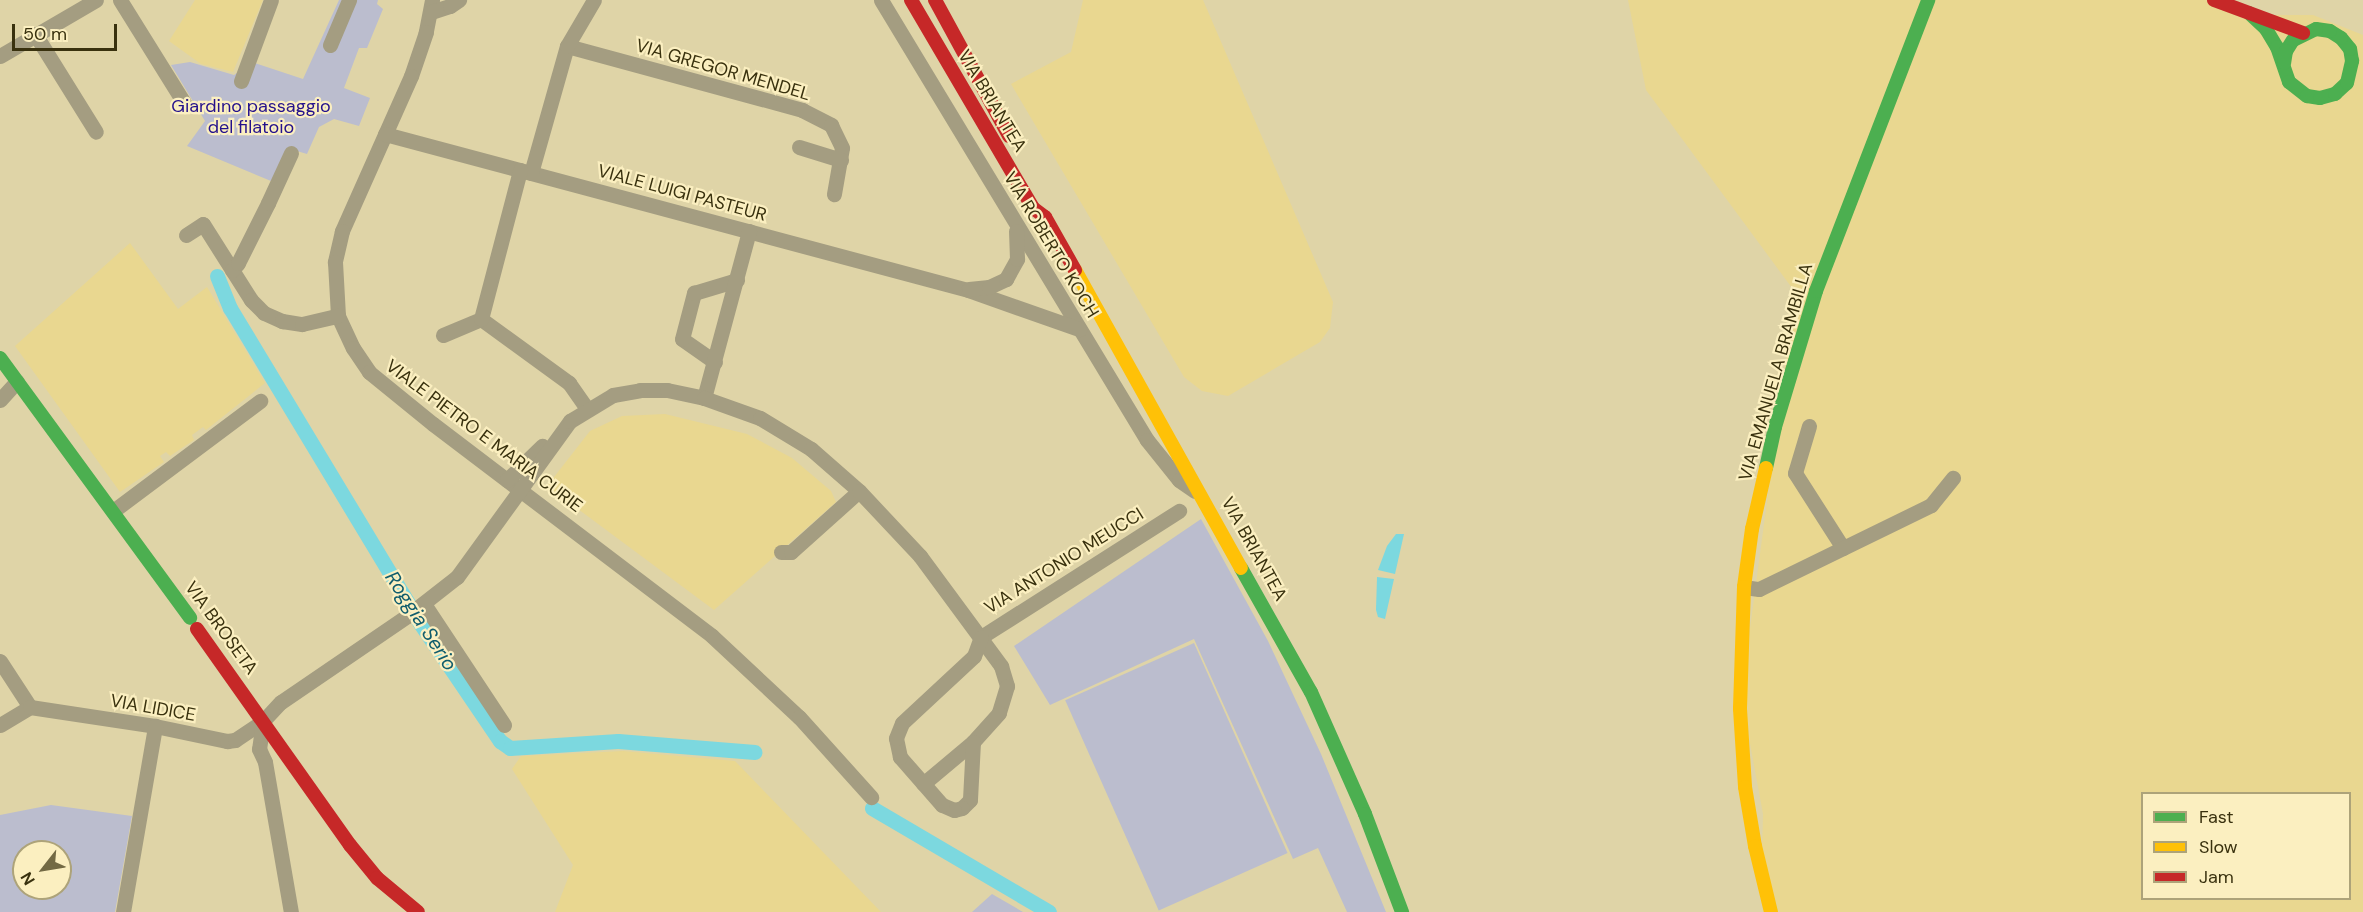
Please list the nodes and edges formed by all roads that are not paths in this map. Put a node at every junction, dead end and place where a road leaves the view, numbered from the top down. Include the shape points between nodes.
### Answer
1 (96, 0) edge
2 (120, 0) edge
3 (272, 0) edge
4 (349, 0) edge
5 (459, 0) edge
6 (594, 0) edge
7 (880, 0) edge
8 (911, 0) edge
9 (935, 0) edge
10 (1928, 0) edge
11 (2214, 0) edge
12 (431, 6) edge
13 (2248, 13) junction
14 (2303, 33) junction
15 (35, 34) junction
16 (330, 45) dead end
17 (567, 46) junction
18 (2356, 51) edge
19 (0, 56) edge
20 (2284, 63) junction
21 (241, 81) dead end
22 (184, 103) dead end
23 (96, 132) dead end
24 (386, 134) junction
25 (1014, 146) dead end
26 (799, 147) dead end
27 (291, 153) dead end
28 (841, 159) junction
29 (526, 172) junction
30 (1041, 193) dead end
31 (834, 194) dead end
32 (1045, 217) junction
33 (1015, 225) junction
34 (749, 231) junction
35 (186, 235) dead end
36 (232, 270) junction
37 (737, 280) junction
38 (968, 290) junction
39 (338, 316) junction
40 (481, 319) junction
41 (1079, 329) junction
42 (443, 335) dead end
43 (0, 358) edge
44 (715, 362) junction
45 (17, 381) junction
46 (704, 398) junction
47 (0, 400) edge
48 (260, 401) dead end
49 (587, 409) junction
50 (570, 421) junction
51 (1809, 426) dead end
52 (1953, 478) dead end
53 (507, 480) junction
54 (521, 490) junction
55 (859, 491) junction
56 (1204, 497) junction
57 (113, 511) junction
58 (1179, 511) dead end
59 (1843, 548) junction
60 (781, 552) dead end
61 (1744, 587) junction
62 (424, 604) junction
63 (406, 616) joint
64 (981, 637) junction
65 (0, 661) edge
66 (30, 707) junction
67 (263, 721) junction
68 (0, 725) edge
69 (504, 725) dead end
70 (155, 726) junction
71 (973, 742) junction
72 (923, 783) junction
73 (871, 797) dead end
74 (123, 912) edge
75 (291, 912) edge
76 (418, 912) edge
77 (1402, 912) edge
78 (1771, 912) edge

1 - 15 street
2 - 22 street
3 - 21 street
4 - 16 street
5 - 12 street via 450,6
6 - 17 street
7 - 33 street, VIA ROBERTO KOCH
8 - 32 street, VIA BRIANTEA via 1033,208
9 - 25 street, VIA BRIANTEA
10 - 61 street, VIA EMANUELA BRAMBILLA via 1816,291 1775,427 1752,529
11 - 13 street
12 - 24 street, VIALE PIETRO E MARIA CURIE via 411,76
13 - 14 street
13 - 20 street via 2266,29
14 - 18 street via 2316,29 2330,31
14 - 20 street via 2286,51
15 - 19 street
15 - 23 street
17 - 28 street, VIA GREGOR MENDEL via 802,110 831,125 842,148
17 - 29 street
18 - 20 street via 2347,83 2335,94 2320,98 2296,90 2285,73
24 - 29 street, VIALE LUIGI PASTEUR
24 - 39 street, VIALE PIETRO E MARIA CURIE via 342,231 335,262
26 - 28 street
27 - 36 street
28 - 31 street, VIA GREGOR MENDEL
29 - 34 street, VIALE LUIGI PASTEUR
29 - 40 street
30 - 32 street, VIA BRIANTEA via 1046,202
32 - 56 street, VIA BRIANTEA
33 - 38 street, VIALE LUIGI PASTEUR via 1019,247 1014,269 998,284
33 - 41 street, VIA ROBERTO KOCH
34 - 37 street
34 - 38 street, VIALE LUIGI PASTEUR
35 - 36 street via 203,225
36 - 39 street via 251,300 264,313 282,321 302,324
37 - 44 street
37 - 44 street via 694,293 682,339
38 - 41 street, VIALE LUIGI PASTEUR
39 - 53 street, VIALE PIETRO E MARIA CURIE via 369,372
40 - 42 street
40 - 49 street via 569,383
41 - 56 street, VIA ROBERTO KOCH via 1147,440 1179,480
43 - 45 street, VIA BROSETA
44 - 46 street
45 - 47 street
45 - 57 street, VIA BROSETA
46 - 49 street, VIA ANTONIO MEUCCI via 667,390 640,390 613,395
46 - 55 street, VIA ANTONIO MEUCCI via 760,418 800,441
48 - 57 street
49 - 50 street, VIA ANTONIO MEUCCI
50 - 53 street, VIA ANTONIO MEUCCI via 556,429
50 - 54 street, VIA ANTONIO MEUCCI
51 - 59 street via 1795,473
52 - 59 street via 1930,505
53 - 54 street, VIALE PIETRO E MARIA CURIE
54 - 62 street, VIA ANTONIO MEUCCI via 457,577
54 - 73 street, VIALE PIETRO E MARIA CURIE via 735,656 799,717
55 - 60 street via 791,552
55 - 64 street, VIA ANTONIO MEUCCI via 930,567
56 - 77 street, VIA BRIANTEA via 1311,692 1365,814
57 - 67 street, VIA BROSETA
58 - 64 street, VIA ANTONIO MEUCCI
59 - 61 street via 1759,589
61 - 78 street, VIA EMANUELA BRAMBILLA via 1740,688 1743,760 1755,846
62 - 63 street, VIA ANTONIO MEUCCI
62 - 69 street
63 - 67 street, VIA LIDICE via 281,702
64 - 71 street via 1006,676 1007,696 999,713
64 - 72 street via 974,656 899,729 896,738 900,757
65 - 66 street
66 - 68 street
66 - 70 street, VIA LIDICE
67 - 70 street, VIA LIDICE via 235,740 226,741
67 - 75 street via 260,749
67 - 76 street, VIA BROSETA via 370,870
70 - 74 street
71 - 72 street
71 - 72 street via 967,804 949,809

